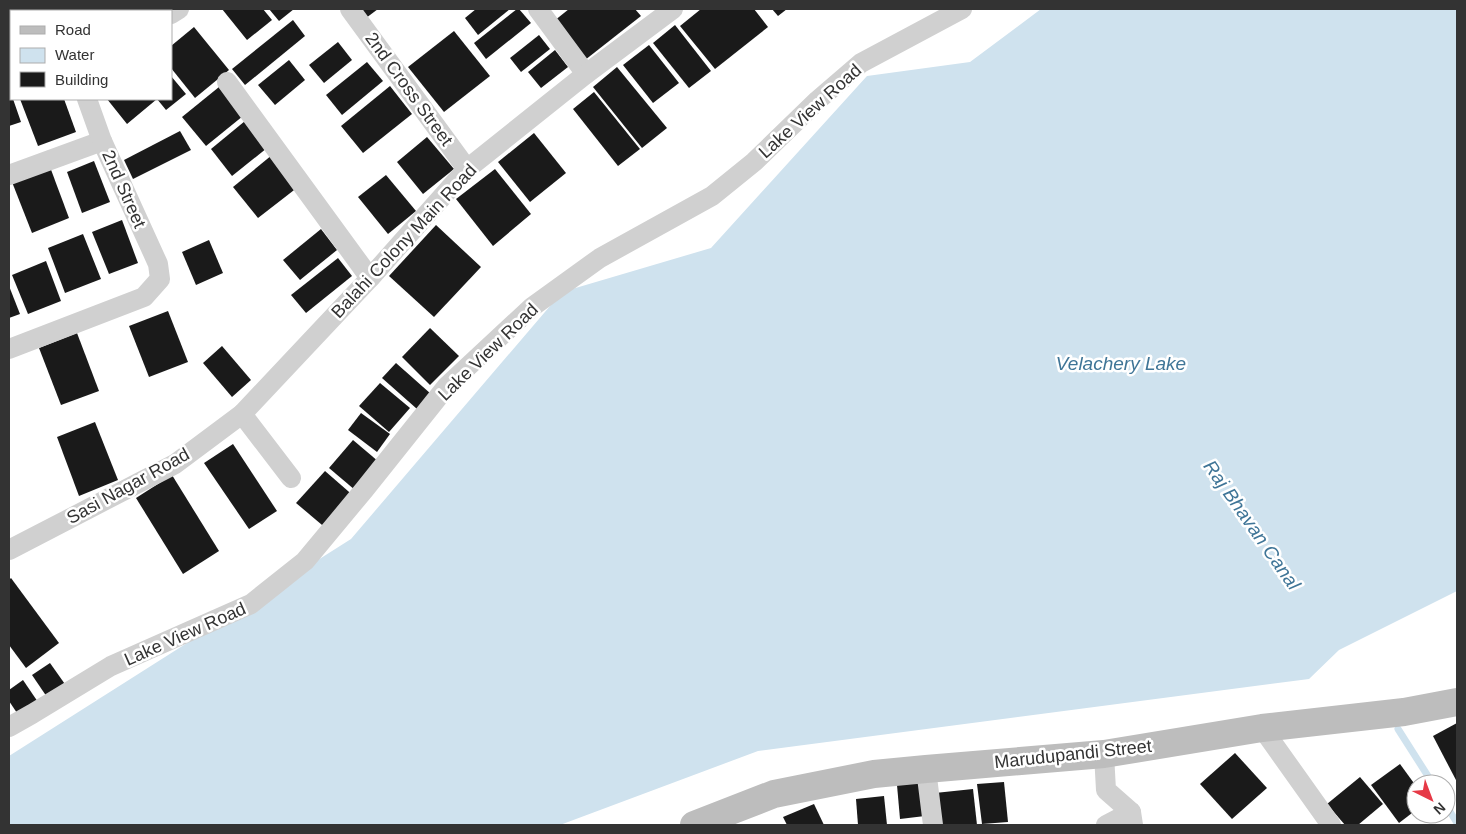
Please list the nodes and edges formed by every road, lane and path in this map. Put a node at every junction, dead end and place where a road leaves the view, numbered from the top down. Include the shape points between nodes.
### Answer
1 (350, 9) edge
2 (538, 9) edge
3 (673, 9) edge
4 (962, 9) edge
5 (586, 74) junction
6 (227, 82) dead end
7 (87, 100) edge
8 (102, 141) junction
9 (467, 169) junction
10 (9, 175) edge
11 (370, 278) junction
12 (9, 349) edge
13 (242, 414) junction
14 (291, 478) dead end
15 (9, 550) edge
16 (1457, 702) edge
17 (9, 727) edge
18 (1262, 728) junction
19 (1104, 754) junction
20 (926, 769) junction
21 (1132, 819) edge
22 (694, 825) edge
23 (933, 825) edge
24 (1106, 825) edge
25 (1332, 825) edge

1 - 9 street, 2nd Cross Street
2 - 5 street
3 - 5 street, Balahi Colony Main Road
4 - 17 street, Lake View Road via 861,63 754,162 712,196 600,258 532,307 448,386 305,561 251,604 111,666
5 - 9 street, Balahi Colony Main Road
6 - 11 street
7 - 8 street, 2nd Street
8 - 10 street
8 - 12 street, 2nd Street via 158,264 160,279 144,297
9 - 11 street, Balahi Colony Main Road
11 - 13 street, Balahi Colony Main Road
13 - 14 street
13 - 15 street, Sasi Nagar Road via 175,464
16 - 18 street, Marudupandi Street via 1386,714
18 - 19 street, Marudupandi Street
18 - 25 street
19 - 20 street, Marudupandi Street
19 - 21 street via 1106,790
20 - 22 street, Marudupandi Street via 874,774 774,794
20 - 23 street
21 - 24 street

